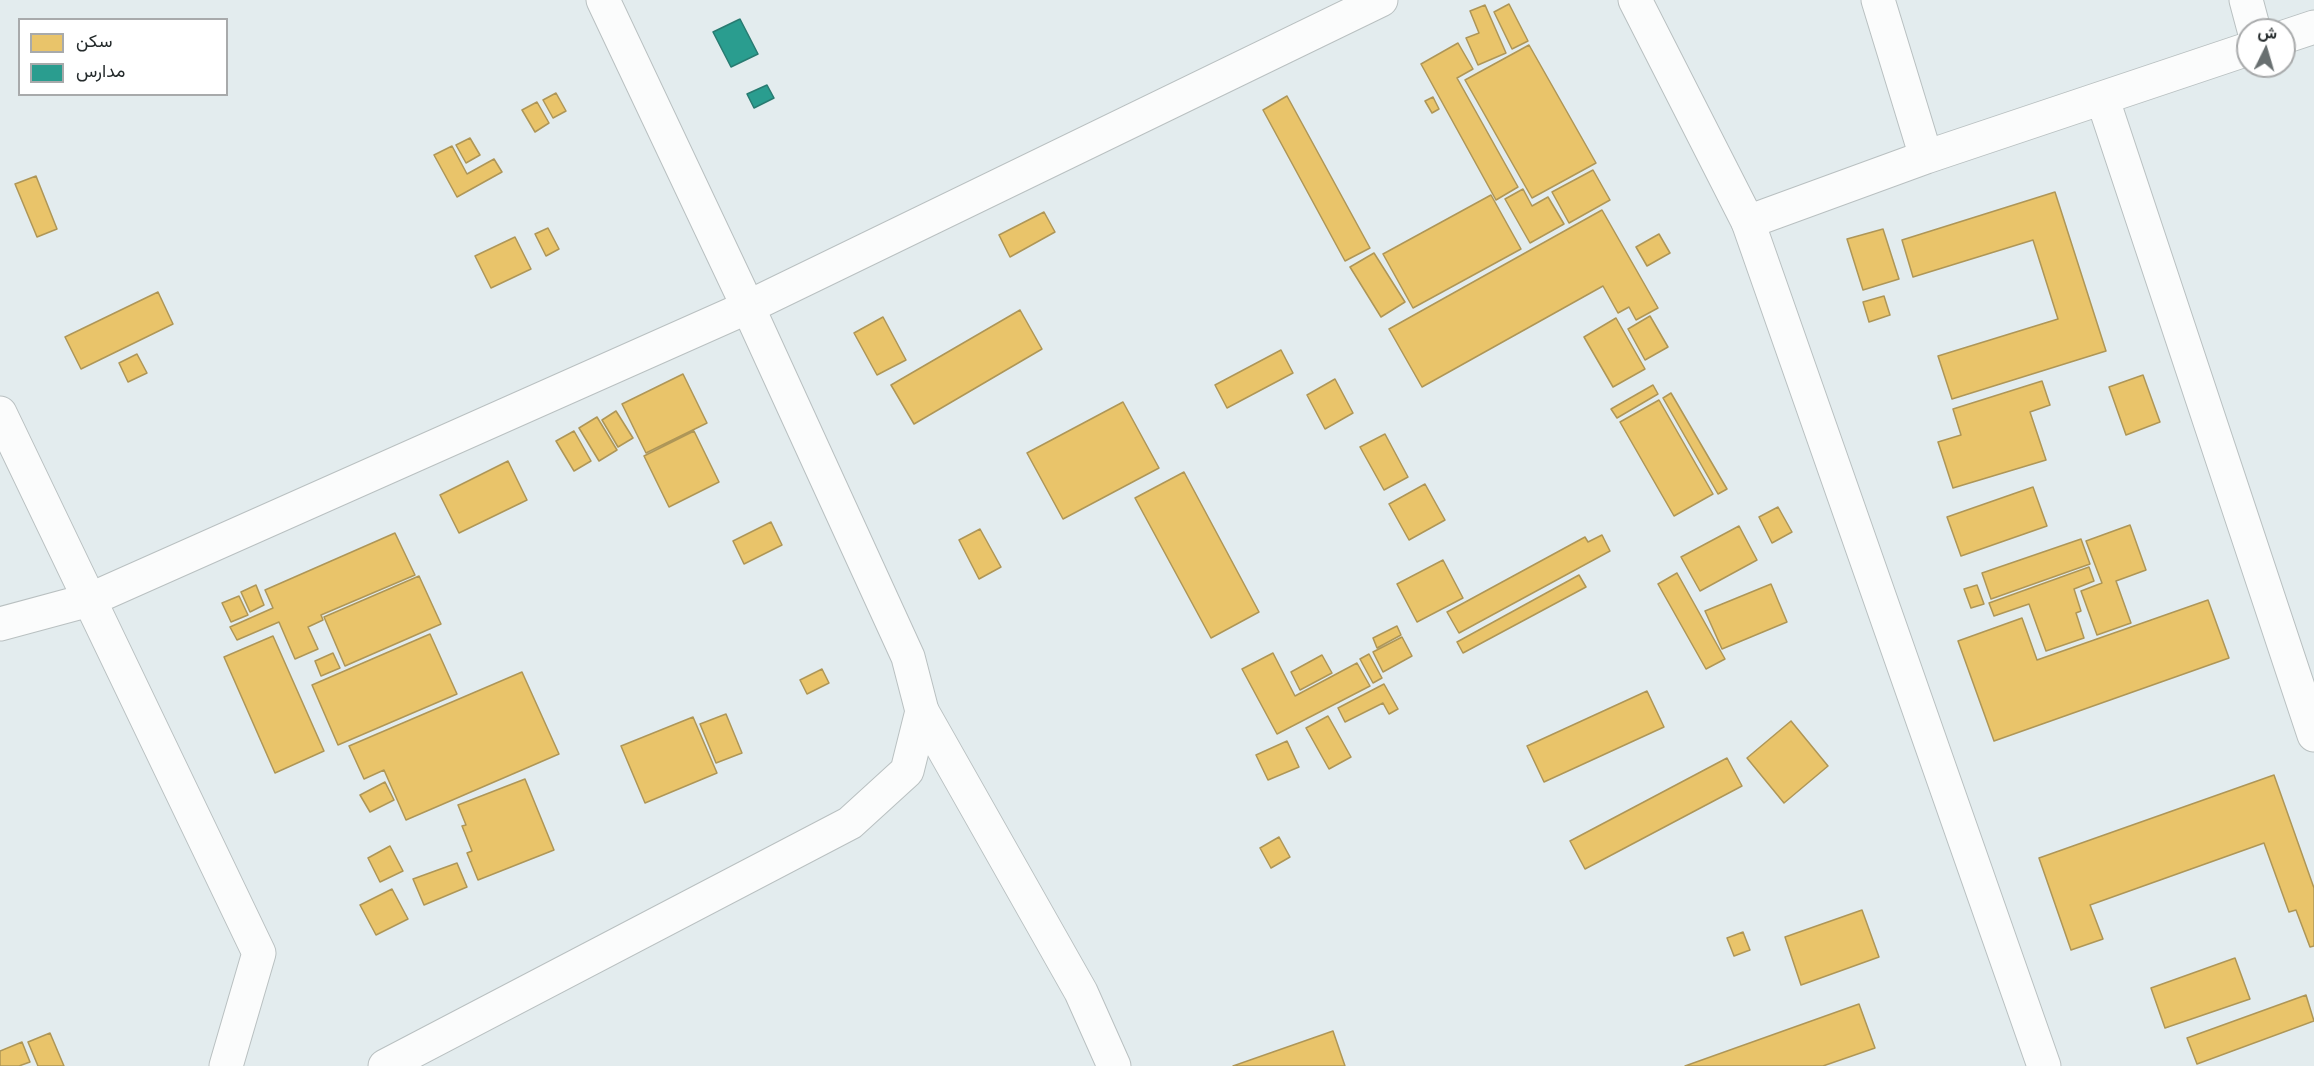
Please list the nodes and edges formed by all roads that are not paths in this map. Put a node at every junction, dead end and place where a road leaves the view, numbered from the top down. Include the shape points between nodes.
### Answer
1 (603, 0) edge
2 (1381, 0) edge
3 (1635, 0) edge
4 (1878, 0) edge
5 (2246, 0) edge
6 (2251, 18) edge
7 (2314, 27) edge
8 (2296, 33) edge
9 (2236, 54) edge
10 (2103, 100) junction
11 (1926, 157) junction
12 (1748, 222) junction
13 (748, 307) junction
14 (0, 413) edge
15 (89, 600) junction
16 (0, 624) edge
17 (922, 711) junction
18 (2314, 735) edge
19 (226, 1066) edge
20 (385, 1066) edge
21 (1114, 1066) edge
22 (2044, 1066) edge

1 - 13 street
2 - 13 street
3 - 12 street
4 - 11 street
5 - 6 street
7 - 8 street
9 - 10 street
10 - 11 street
10 - 18 street
11 - 12 street
12 - 22 street
13 - 15 street
13 - 17 street via 908,657
14 - 15 street
15 - 16 street
15 - 19 street via 259,952
17 - 20 street via 907,771 850,823
17 - 21 street via 1081,992

